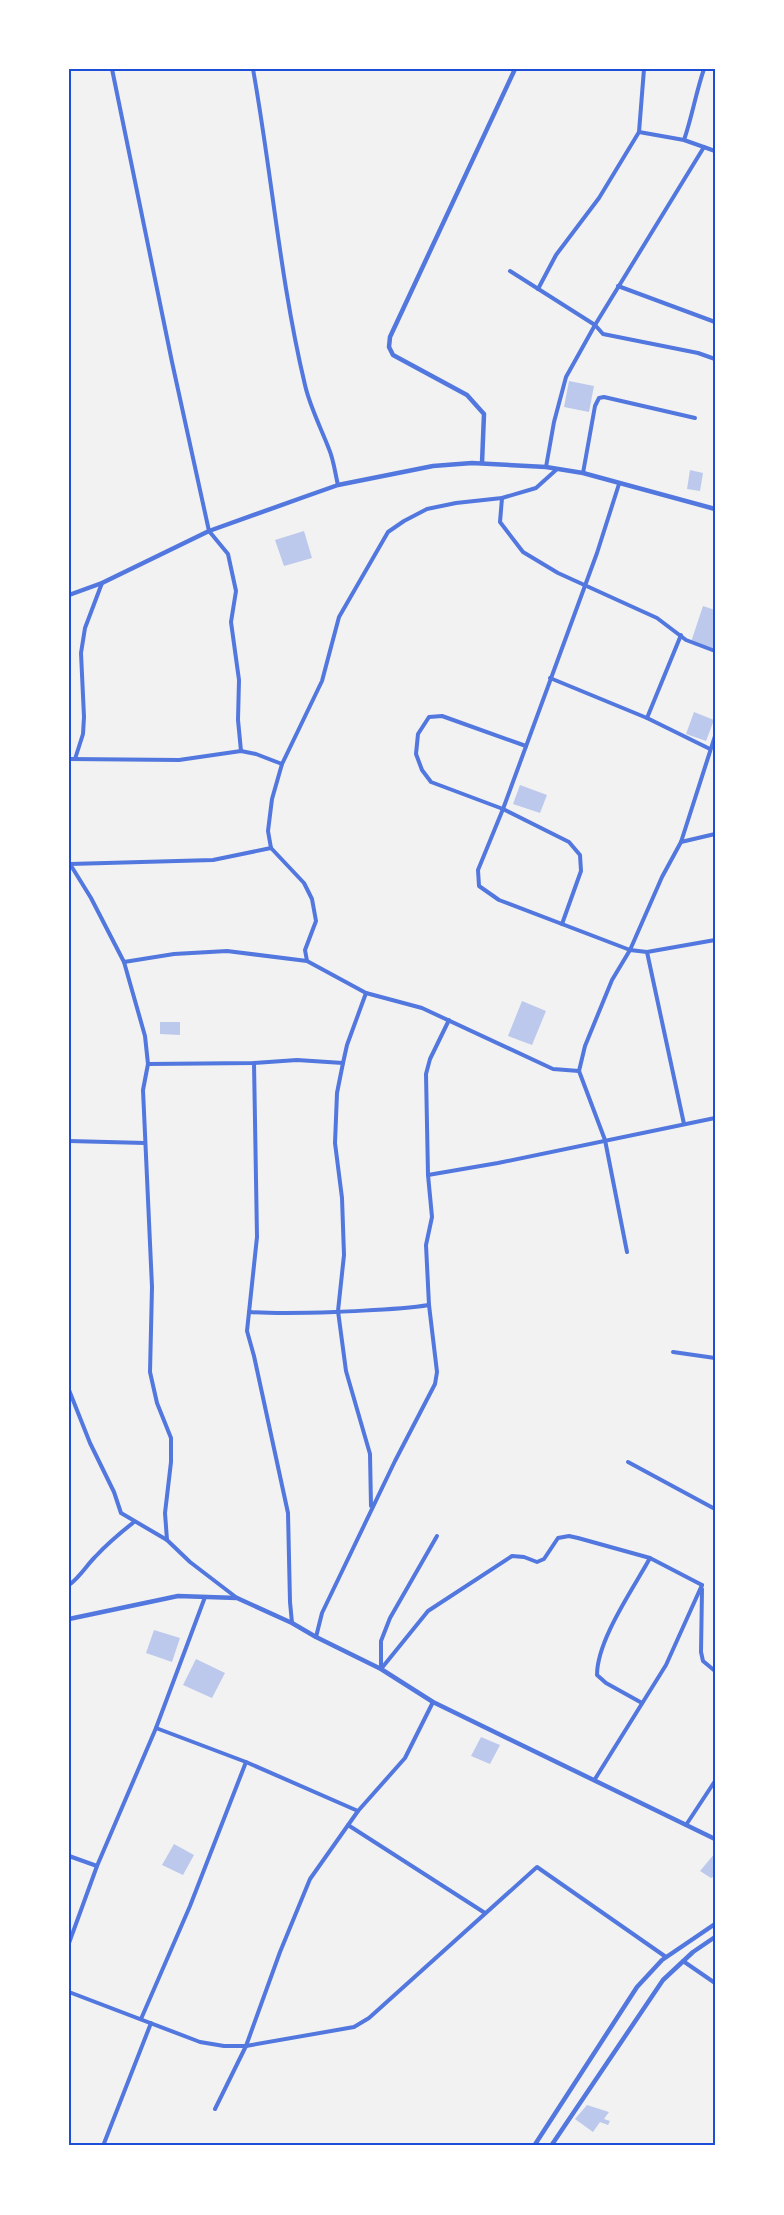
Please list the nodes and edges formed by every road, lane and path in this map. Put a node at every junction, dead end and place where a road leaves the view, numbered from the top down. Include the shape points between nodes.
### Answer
1 (112, 69) edge
2 (253, 69) edge
3 (515, 69) edge
4 (644, 69) edge
5 (704, 69) edge
6 (639, 132) junction
7 (684, 140) junction
8 (704, 147) junction
9 (715, 151) edge
10 (510, 271) dead end
11 (618, 286) junction
12 (538, 289) junction
13 (715, 322) edge
14 (595, 325) junction
15 (715, 359) edge
16 (695, 418) dead end
17 (482, 463) junction
18 (546, 467) junction
19 (556, 470) junction
20 (583, 473) junction
21 (620, 484) junction
22 (338, 485) junction
23 (502, 498) junction
24 (715, 509) edge
25 (209, 531) junction
26 (102, 583) junction
27 (585, 585) junction
28 (69, 595) edge
29 (681, 635) junction
30 (715, 651) edge
31 (550, 678) junction
32 (647, 718) junction
33 (715, 736) edge
34 (526, 746) junction
35 (710, 749) junction
36 (241, 751) junction
37 (69, 759) edge
38 (75, 759) junction
39 (282, 764) junction
40 (503, 809) junction
41 (715, 834) edge
42 (681, 842) junction
43 (271, 848) junction
44 (69, 864) edge
45 (562, 924) junction
46 (715, 940) edge
47 (630, 950) junction
48 (647, 952) junction
49 (307, 961) junction
50 (124, 962) junction
51 (366, 993) junction
52 (449, 1020) junction
53 (254, 1063) junction
54 (343, 1063) junction
55 (148, 1064) junction
56 (579, 1071) junction
57 (715, 1118) edge
58 (684, 1124) junction
59 (605, 1140) junction
60 (69, 1141) edge
61 (145, 1143) junction
62 (428, 1175) junction
63 (627, 1252) dead end
64 (429, 1305) junction
65 (338, 1311) junction
66 (249, 1312) junction
67 (673, 1352) dead end
68 (715, 1358) edge
69 (69, 1390) edge
70 (628, 1462) dead end
71 (715, 1509) edge
72 (371, 1510) junction
73 (134, 1522) junction
74 (437, 1536) dead end
75 (167, 1540) junction
76 (650, 1558) junction
77 (69, 1585) edge
78 (702, 1585) junction
79 (205, 1596) junction
80 (237, 1598) junction
81 (69, 1619) edge
82 (292, 1623) junction
83 (316, 1637) junction
84 (381, 1669) junction
85 (715, 1671) edge
86 (433, 1702) junction
87 (642, 1703) junction
88 (156, 1728) junction
89 (246, 1762) junction
90 (595, 1779) junction
91 (715, 1781) edge
92 (358, 1811) junction
93 (348, 1825) junction
94 (687, 1825) junction
95 (715, 1839) edge
96 (69, 1857) edge
97 (97, 1866) junction
98 (486, 1913) junction
99 (715, 1924) edge
100 (715, 1937) edge
101 (69, 1943) edge
102 (666, 1957) junction
103 (683, 1961) junction
104 (715, 1983) edge
105 (69, 1992) edge
106 (141, 2019) junction
107 (151, 2023) junction
108 (246, 2046) junction
109 (215, 2109) dead end
110 (103, 2146) edge
111 (534, 2146) edge
112 (551, 2146) edge

1 - 25 street
2 - 22 street via 281,267 305,389 330,452
3 - 17 street via 390,337 393,355 467,395 483,414
4 - 6 street
5 - 7 street
6 - 7 street
6 - 12 street via 599,198 556,255
7 - 8 street
8 - 9 street
8 - 11 street
10 - 12 street
11 - 13 street
11 - 14 street
12 - 14 street
14 - 15 street via 603,334
14 - 18 street via 566,377
16 - 20 street via 599,398
17 - 18 street
17 - 22 street via 433,466
18 - 19 street
19 - 20 street
19 - 23 street via 536,488
20 - 21 street
21 - 24 street
21 - 27 street
22 - 25 street
23 - 27 street via 500,522 523,552
23 - 39 street via 427,509 388,532 339,617 322,681
25 - 26 street
25 - 36 street via 228,554 236,591 231,622 239,680
26 - 28 street
26 - 38 street via 85,628 81,653 84,717
27 - 29 street via 657,618
27 - 31 street
29 - 30 street
29 - 32 street
31 - 32 street
31 - 34 street
32 - 35 street
33 - 35 street
34 - 40 street
34 - 40 street via 442,716 429,717 418,734 416,754 431,782
35 - 42 street
36 - 38 street via 179,760
36 - 39 street
37 - 38 street
39 - 43 street via 272,799 268,831
40 - 45 street via 569,842 580,855 581,871
40 - 45 street via 478,870 479,886 499,900
41 - 42 street
42 - 47 street
43 - 44 street via 213,860
43 - 49 street via 304,883 312,899 316,921 305,950
44 - 50 street via 86,888
45 - 47 street
46 - 48 street
47 - 48 street
47 - 56 street via 612,980
48 - 58 street
49 - 50 street via 227,951
49 - 51 street
50 - 55 street via 145,1036
51 - 52 street via 422,1008
51 - 54 street
52 - 56 street via 553,1069
52 - 62 street via 426,1074
53 - 54 street
53 - 55 street
53 - 66 street via 256,1237
54 - 65 street via 337,1094 336,1143 344,1255
55 - 61 street via 143,1090
56 - 59 street
57 - 58 street
58 - 59 street
59 - 62 street
59 - 63 street
60 - 61 street
61 - 75 street via 152,1287 150,1372 171,1438 165,1513
62 - 64 street via 432,1217 426,1245
64 - 65 street
64 - 72 street via 435,1384
65 - 66 street via 292,1315
65 - 72 street via 346,1371 370,1455
66 - 82 street via 247,1332 288,1513
67 - 68 street
69 - 73 street via 121,1513
70 - 71 street
72 - 83 street via 322,1613
73 - 75 street
73 - 77 street via 112,1539
74 - 84 street via 390,1618 381,1641
75 - 80 street
76 - 78 street
76 - 84 street via 569,1536 558,1538 544,1559 537,1562 512,1556 428,1611
76 - 87 street via 613,1625 597,1665 597,1675 606,1683
78 - 85 street via 701,1652 703,1661
78 - 87 street via 666,1665
79 - 80 street
79 - 81 street via 178,1596
79 - 88 street
80 - 82 street
82 - 83 street
83 - 84 street
84 - 86 street
86 - 90 street
86 - 92 street via 405,1758
87 - 90 street
88 - 89 street
88 - 97 street
89 - 92 street
89 - 106 street
90 - 94 street
91 - 94 street
92 - 93 street
93 - 98 street
93 - 108 street via 310,1879
94 - 95 street
96 - 97 street
97 - 101 street
98 - 102 street via 537,1867
98 - 108 street via 362,2023
99 - 102 street
100 - 103 street
102 - 111 street via 637,1987
103 - 104 street
103 - 112 street via 651,1995
105 - 106 street
106 - 107 street
107 - 108 street via 200,2042
107 - 110 street
108 - 109 street

